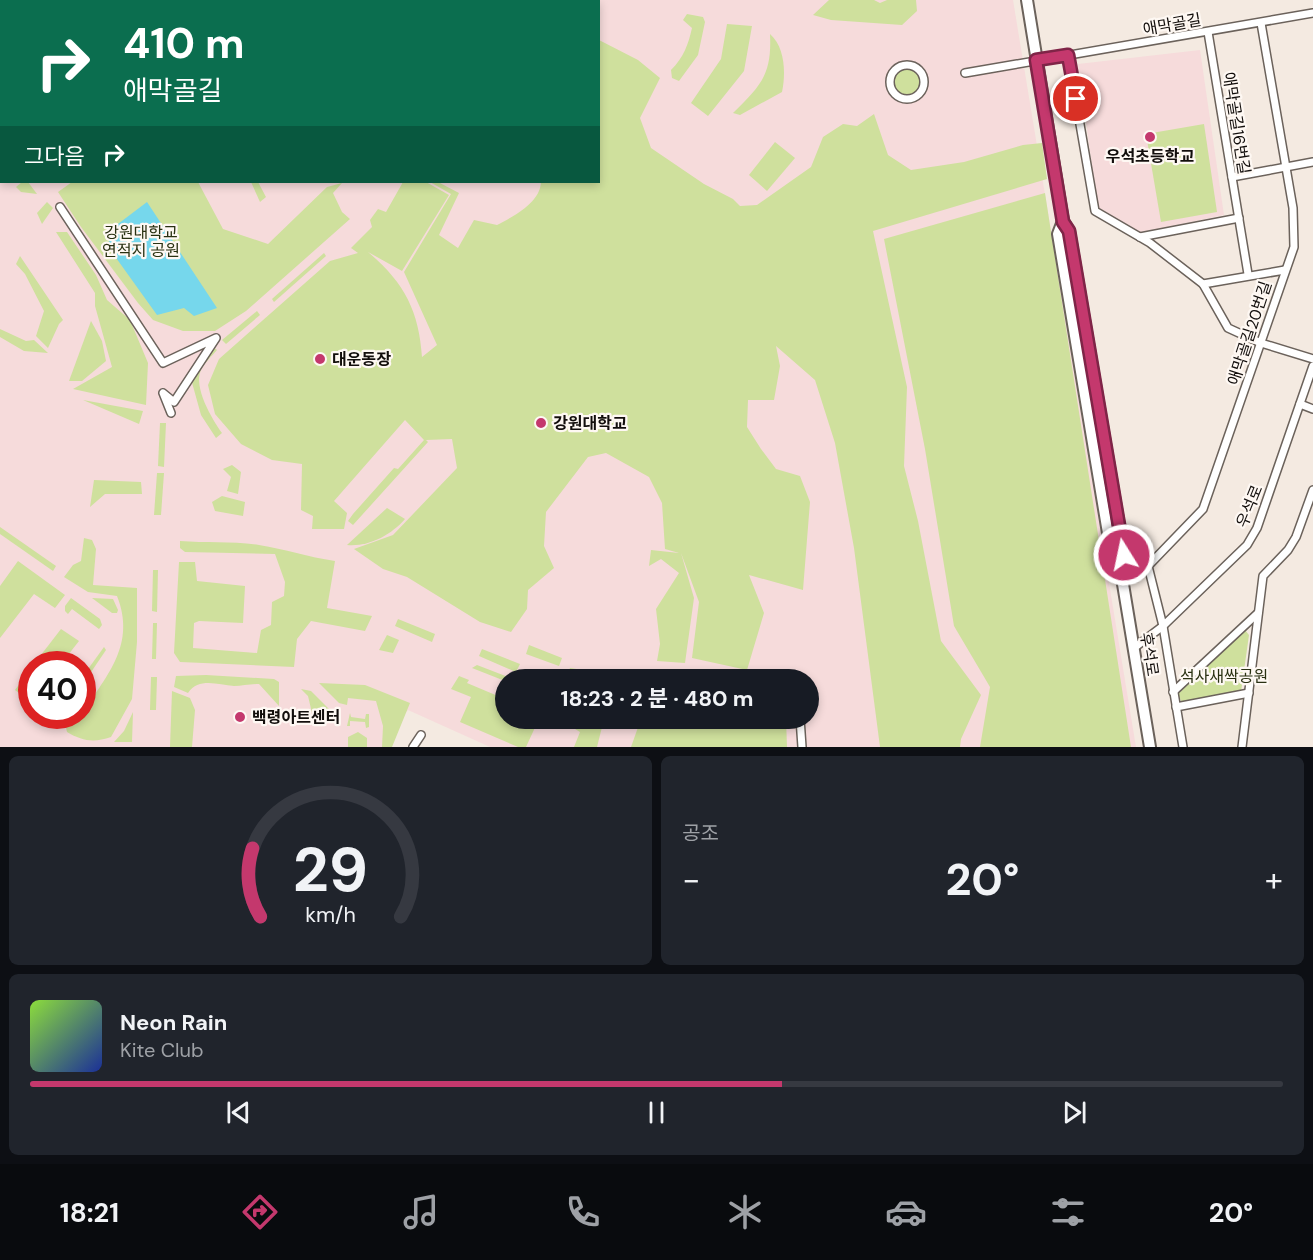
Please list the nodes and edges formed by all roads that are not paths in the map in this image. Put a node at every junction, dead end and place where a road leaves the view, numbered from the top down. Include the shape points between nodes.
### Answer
1 (1027, 0) edge
2 (1313, 13) edge
3 (1261, 23) junction
4 (1208, 32) junction
5 (1068, 55) junction
6 (1036, 60) junction
7 (964, 73) dead end
8 (889, 83) joint
9 (1313, 162) edge
10 (1285, 166) junction
11 (1232, 177) junction
12 (60, 207) dead end
13 (1239, 218) junction
14 (1140, 237) junction
15 (1285, 270) junction
16 (1248, 274) junction
17 (1203, 284) junction
18 (1261, 343) junction
19 (1313, 359) edge
20 (1313, 366) edge
21 (1300, 404) junction
22 (1313, 409) edge
23 (171, 412) dead end
24 (1313, 490) edge
25 (1258, 613) junction
26 (1163, 626) junction
27 (1134, 648) junction
28 (1173, 692) junction
29 (1249, 693) junction
30 (1176, 707) junction
31 (801, 729) edge
32 (421, 735) dead end
33 (413, 747) edge
34 (802, 747) edge
35 (1150, 747) edge
36 (1183, 747) edge
37 (1240, 747) edge

1 - 6 street, 후석로
2 - 3 street, 애막골길
3 - 4 street, 애막골길
3 - 10 street, 애막골길20번길
4 - 5 street, 애막골길
4 - 11 street, 애막골길16번길
5 - 6 street, 애막골길
5 - 14 street via 1095,211
6 - 7 street, 애막골길
6 - 27 street, 후석로 via 1063,222 1058,234 1112,557 1120,566
8 - 8 street via 894,94 904,99 916,96 924,81 920,71 909,64 897,67
9 - 10 street
10 - 11 street
10 - 15 street, 애막골길20번길 via 1293,208 1294,247
11 - 13 street, 애막골길16번길
12 - 23 street via 163,363 216,338 174,402 164,393
13 - 14 street
13 - 16 street, 애막골길16번길
14 - 17 street
15 - 16 street
15 - 18 street, 애막골길20번길
16 - 17 street
17 - 18 street via 1228,328
18 - 19 street
18 - 26 street, 애막골길20번길 via 1203,509 1148,566
20 - 21 street, 우석로
21 - 22 street
21 - 26 street, 우석로 via 1257,528 1247,545
24 - 25 street via 1292,544 1263,576
25 - 28 street
25 - 29 street
26 - 27 street, 우석로
26 - 28 street
27 - 35 street, 후석로
28 - 30 street
29 - 30 street
29 - 37 street
30 - 36 street
31 - 34 street
32 - 33 street

